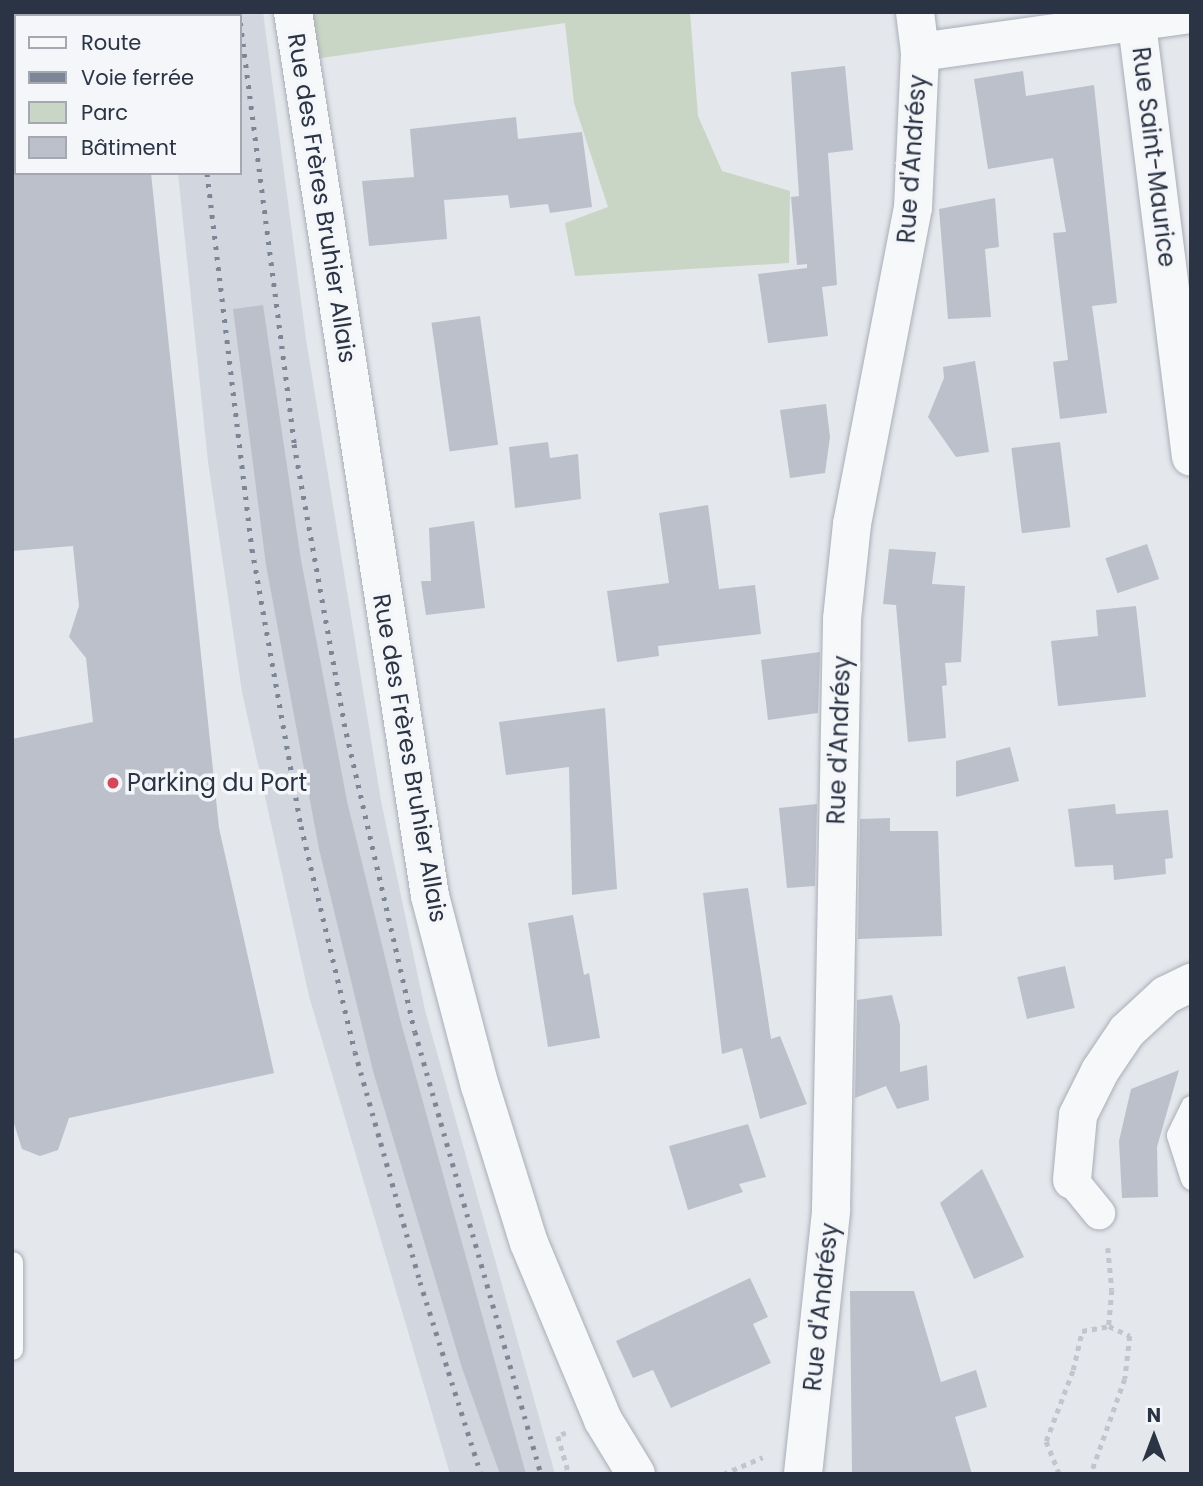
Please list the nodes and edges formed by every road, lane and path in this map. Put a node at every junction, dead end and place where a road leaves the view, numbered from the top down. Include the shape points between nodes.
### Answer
1 (293, 12) edge
2 (915, 12) edge
3 (1191, 14) edge
4 (1137, 24) junction
5 (920, 52) junction
6 (1191, 457) edge
7 (1191, 983) edge
8 (1191, 1106) edge
9 (1191, 1179) edge
10 (1072, 1180) joint
11 (1099, 1213) dead end
12 (1110, 1256) dead end
13 (12, 1262) edge
14 (1109, 1326) junction
15 (12, 1349) edge
16 (558, 1436) dead end
17 (569, 1474) edge
18 (636, 1474) edge
19 (803, 1474) edge
20 (1059, 1474) edge
21 (1091, 1474) edge

1 - 18 street, Rue des Frères Bruhier Allais via 430,896 480,1086 529,1243 603,1420
2 - 5 street, Rue d'Andrésy
3 - 4 street
4 - 5 street
4 - 6 street, Rue Saint-Maurice
5 - 19 street, Rue d'Andrésy via 913,208 852,524 842,619 831,1210
7 - 10 street via 1166,995 1127,1031 1100,1071 1078,1115
8 - 9 lane via 1177,1135
10 - 11 street
12 - 14 path
13 - 15 lane
14 - 20 path via 1082,1331 1073,1370 1046,1441
14 - 21 path via 1129,1336 1125,1379
16 - 17 path

